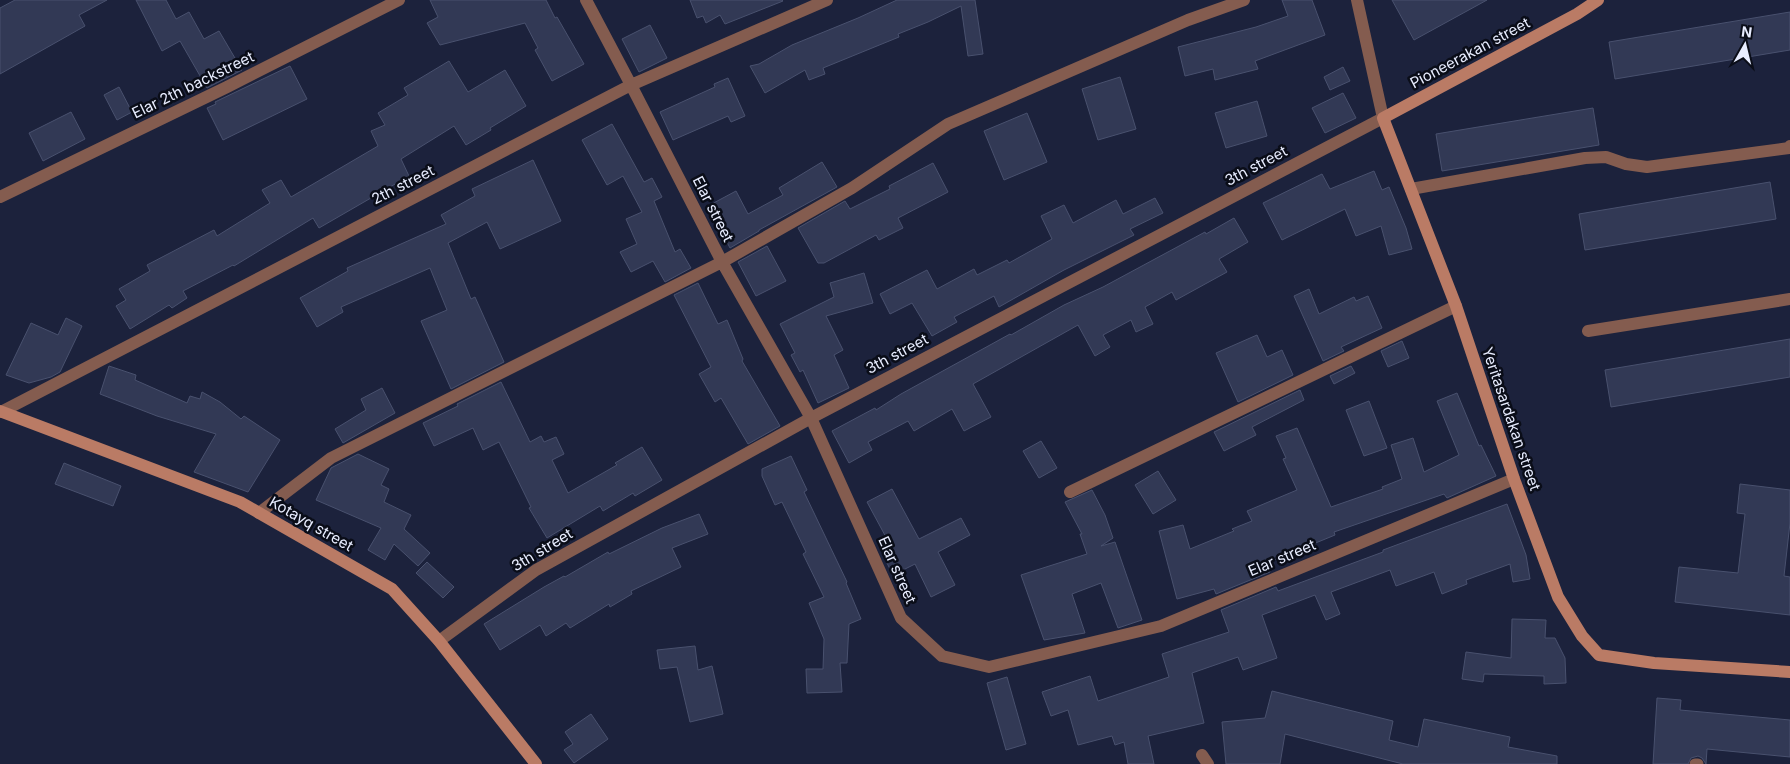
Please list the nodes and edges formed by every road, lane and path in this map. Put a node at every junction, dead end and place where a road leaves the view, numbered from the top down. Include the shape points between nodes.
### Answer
1 (400, 0) edge
2 (586, 0) edge
3 (827, 0) edge
4 (1244, 0) edge
5 (1357, 0) edge
6 (1598, 0) edge
7 (631, 84) junction
8 (1383, 118) junction
9 (1790, 149) edge
10 (1410, 189) junction
11 (0, 197) edge
12 (722, 262) junction
13 (1790, 299) edge
14 (1456, 306) junction
15 (1588, 331) dead end
16 (0, 412) edge
17 (811, 418) junction
18 (1514, 479) junction
19 (1070, 492) dead end
20 (259, 513) junction
21 (439, 641) junction
22 (1790, 672) edge
23 (536, 764) edge

1 - 11 street, Elar 2th backstreet
2 - 7 street, Elar street
3 - 7 street, 2th street
4 - 12 street via 1188,20 948,124 852,188
5 - 8 street, Yeritasardakan street
6 - 8 street, Pioneerakan street
7 - 12 street, Elar street
7 - 16 street, 2th street
8 - 10 street, Yeritasardakan street
8 - 17 street, 3th street
9 - 10 street via 1647,167 1606,157 1585,158
10 - 14 street, Yeritasardakan street
12 - 17 street, Elar street
12 - 20 street via 331,458
13 - 15 street
14 - 18 street, Yeritasardakan street
14 - 19 street
16 - 20 street, Kotayq street via 240,502
17 - 18 street, Elar street via 901,618 942,656 990,667 1161,626
17 - 21 street, 3th street via 536,570
18 - 22 street, Yeritasardakan street via 1558,597 1582,636 1599,655 1654,663
20 - 21 street, Kotayq street via 392,589
21 - 23 street, Kotayq street

